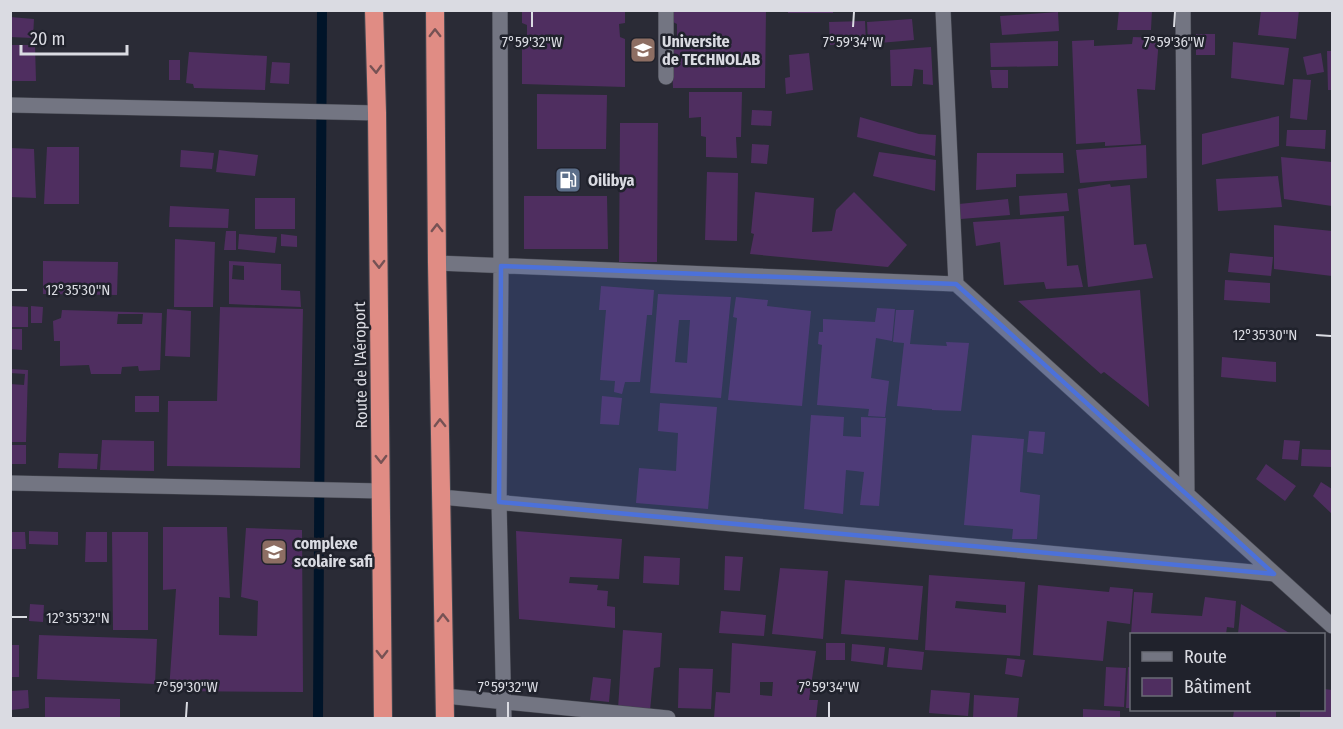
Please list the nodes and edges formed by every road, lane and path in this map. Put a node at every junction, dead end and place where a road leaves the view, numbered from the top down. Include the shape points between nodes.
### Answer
1 (374, 10) edge
2 (435, 10) edge
3 (500, 10) edge
4 (666, 10) edge
5 (943, 10) edge
6 (1183, 10) edge
7 (666, 76) dead end
8 (10, 105) edge
9 (377, 113) junction
10 (437, 263) junction
11 (501, 266) junction
12 (956, 284) junction
13 (10, 483) edge
14 (381, 491) junction
15 (1187, 494) junction
16 (441, 497) junction
17 (499, 502) junction
18 (1274, 574) junction
19 (1332, 626) edge
20 (445, 696) junction
21 (503, 702) junction
22 (383, 718) edge
23 (445, 718) edge
24 (504, 718) edge
25 (668, 718) edge

1 -> 9 highway, Route de l'Aéroport
10 -> 2 highway
3 - 11 street
4 - 7 street
5 - 12 street
6 - 15 street
8 - 9 street
9 -> 14 highway, Route de l'Aéroport
10 - 11 street
16 -> 10 highway
11 - 12 street
11 - 17 street
12 - 15 street
13 - 14 street
14 -> 22 highway, Route de l'Aéroport
15 - 18 street
16 - 17 street
20 -> 16 highway
17 - 18 street
17 - 21 street
18 - 19 street
20 - 21 street
20 - 23 highway
21 - 24 street
21 - 25 street

